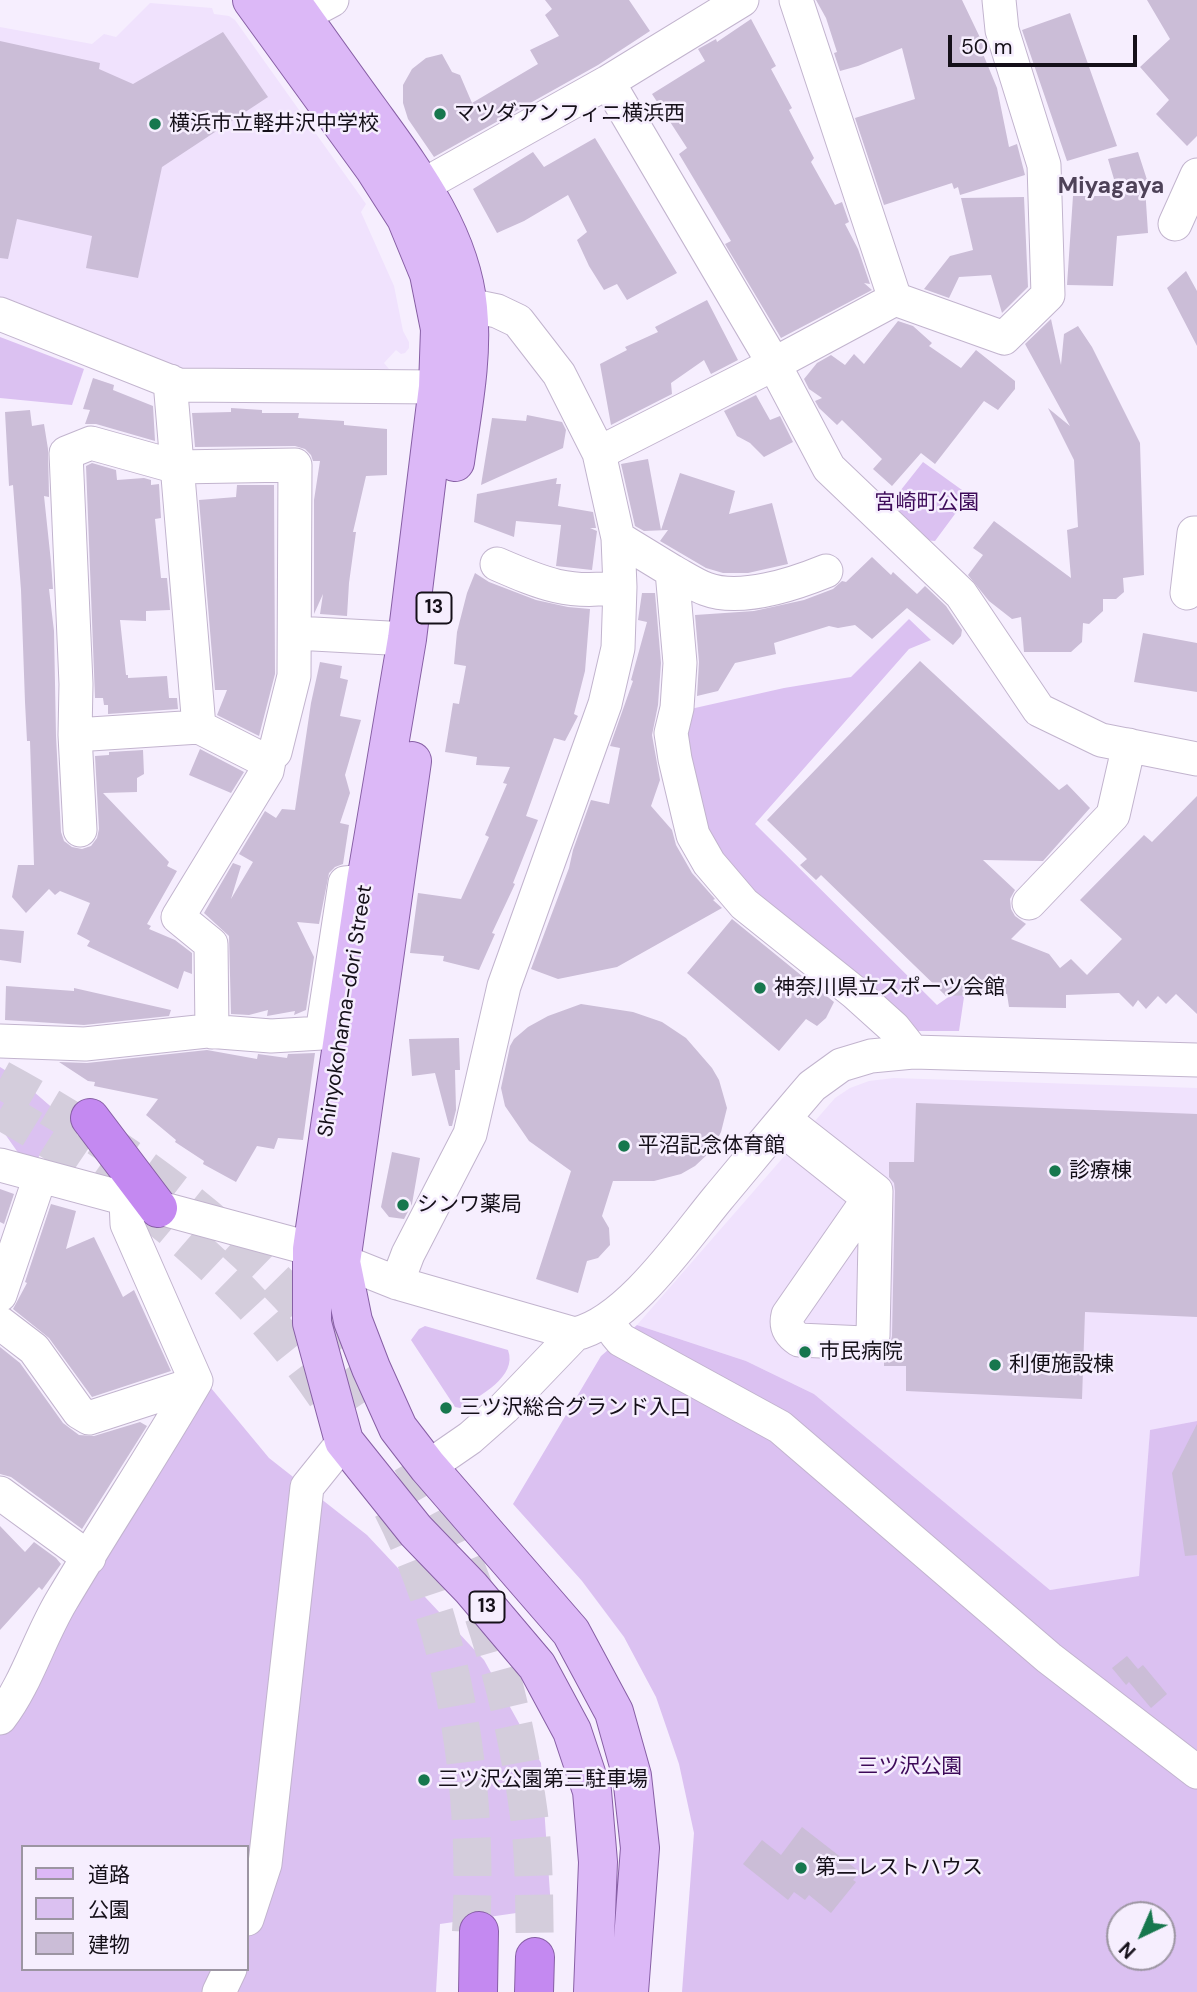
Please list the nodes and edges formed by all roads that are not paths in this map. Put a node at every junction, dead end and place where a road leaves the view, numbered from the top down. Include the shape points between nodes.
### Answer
1 (253, 0) edge
2 (742, 0) edge
3 (796, 0) edge
4 (999, 0) edge
5 (308, 5) edge
6 (608, 82) junction
7 (1197, 175) edge
8 (422, 186) junction
9 (1175, 223) dead end
10 (895, 299) junction
11 (468, 305) junction
12 (0, 314) edge
13 (774, 364) junction
14 (170, 381) junction
15 (438, 387) junction
16 (599, 453) junction
17 (177, 467) junction
18 (1197, 533) edge
19 (618, 538) junction
20 (497, 564) dead end
21 (672, 571) junction
22 (826, 571) dead end
23 (620, 587) junction
24 (1185, 593) edge
25 (295, 633) junction
26 (407, 639) junction
27 (199, 727) junction
28 (75, 735) junction
29 (1129, 745) junction
30 (270, 756) junction
31 (1197, 759) edge
32 (80, 830) dead end
33 (366, 881) junction
34 (1029, 903) dead end
35 (212, 1032) junction
36 (0, 1041) edge
37 (913, 1052) junction
38 (1197, 1060) edge
39 (90, 1118) dead end
40 (781, 1122) junction
41 (0, 1165) edge
42 (40, 1177) junction
43 (142, 1204) junction
44 (326, 1256) junction
45 (397, 1283) junction
46 (0, 1295) edge
47 (0, 1323) edge
48 (575, 1334) junction
49 (616, 1334) dead end
50 (194, 1384) junction
51 (344, 1441) junction
52 (428, 1467) junction
53 (0, 1493) edge
54 (89, 1558) junction
55 (4, 1710) edge
56 (1197, 1772) edge
57 (248, 1916) edge
58 (229, 1971) edge
59 (219, 1992) edge
60 (467, 1992) edge
61 (478, 1992) edge
62 (593, 1992) edge
63 (629, 1992) edge

1 - 15 main road, Shinyokohama-dori Street / 13 via 406,218 436,301
2 - 6 street
3 - 10 street
4 - 10 street via 1002,30 1044,165 1048,295 1004,338
5 - 8 main road, Shinyokohama-dori Street / 13
6 - 8 street
6 - 13 street
7 - 9 street
8 - 11 main road, Shinyokohama-dori Street / 13 via 449,238
10 - 13 street
11 - 16 street via 518,321 559,374
11 - 44 main road, Shinyokohama-dori Street / 13 via 465,393
12 - 14 street
13 - 16 street
13 - 29 street via 829,468 886,531 961,594 1039,710 1101,740
14 - 15 street via 179,385
14 - 17 street
15 - 26 main road, Shinyokohama-dori Street / 13
16 - 19 street
17 - 25 street via 295,465
17 - 27 street
17 - 28 street via 91,443 66,453
18 - 24 street
19 - 21 street
19 - 23 street
20 - 23 street via 563,589 593,592
21 - 22 street via 708,590 739,593 795,583
21 - 37 street via 680,663 671,733 693,835 715,872 744,904 854,992
23 - 45 street via 618,648 605,704 504,986 471,1134
25 - 26 street
25 - 30 street via 294,676 275,752
26 - 33 main road, Shinyokohama-dori Street / 13
27 - 28 street
27 - 30 street via 260,758
28 - 32 street
29 - 31 street
29 - 34 street via 1113,815
30 - 35 street via 267,771 178,917 211,944
33 - 35 street via 345,883 321,1033
33 - 44 main road, Shinyokohama-dori Street / 13
35 - 36 street via 85,1044
37 - 38 street
37 - 40 street via 871,1056 841,1065 812,1086
39 - 43 highway
40 - 40 street via 876,1191 873,1335 863,1343 799,1340 788,1329 788,1315 864,1199
40 - 48 street via 645,1286 604,1322
41 - 42 street
42 - 43 street
42 - 46 street
43 - 44 street
43 - 50 street via 127,1224
44 - 45 street
44 - 51 main road, Shinyokohama-dori Street / 13 via 312,1323
44 - 52 main road, Shinyokohama-dori Street / 13 via 398,1428
45 - 48 street
47 - 50 street via 34,1349 79,1412 89,1418
48 - 52 street via 504,1408
49 - 56 street via 780,1426 1049,1658
50 - 54 street
51 - 57 street via 307,1487 265,1864
51 - 62 main road, Shinyokohama-dori Street / 13 via 416,1531 537,1666 572,1731 592,1791 598,1862
52 - 63 main road, Shinyokohama-dori Street / 13 via 571,1632 614,1712 632,1776 640,1848
53 - 54 street
54 - 55 street via 44,1633 16,1698
58 - 59 street
60 - 61 highway via 475,1931

